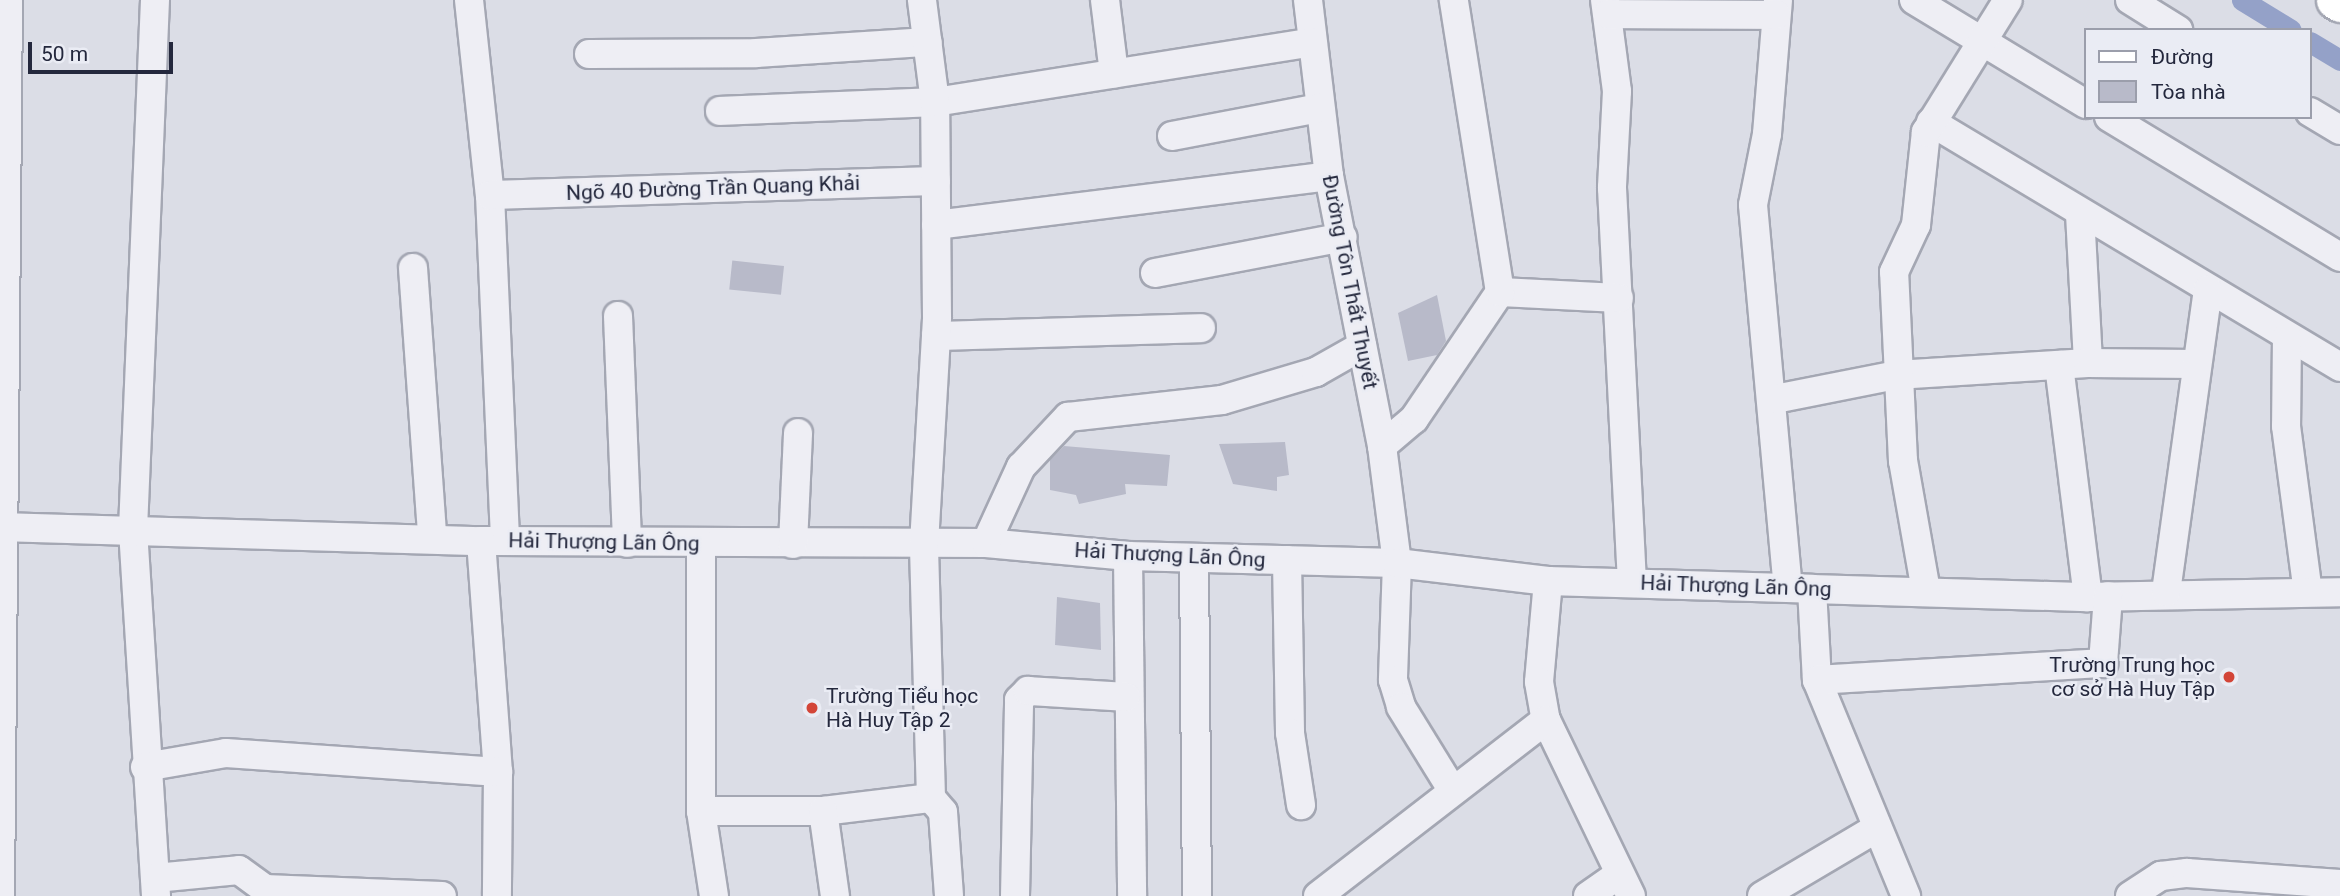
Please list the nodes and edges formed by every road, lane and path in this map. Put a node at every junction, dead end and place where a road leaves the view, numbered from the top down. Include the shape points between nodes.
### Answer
1 (8, 0) edge
2 (155, 0) edge
3 (469, 0) edge
4 (922, 0) edge
5 (1105, 0) edge
6 (1308, 0) edge
7 (1454, 0) edge
8 (1914, 0) edge
9 (2008, 0) edge
10 (2130, 0) edge
11 (2335, 0) edge
12 (2340, 3) edge
13 (1606, 7) edge
14 (1777, 8) edge
15 (2175, 28) edge
16 (1312, 41) junction
17 (928, 42) junction
18 (1983, 43) junction
19 (589, 54) dead end
20 (1114, 73) junction
21 (935, 102) junction
22 (2084, 103) edge
23 (1319, 108) junction
24 (720, 110) dead end
25 (2312, 112) edge
26 (2112, 119) edge
27 (1931, 122) junction
28 (2340, 130) edge
29 (1171, 136) dead end
30 (1329, 176) junction
31 (936, 181) junction
32 (490, 195) junction
33 (2080, 214) junction
34 (936, 225) junction
35 (1343, 237) junction
36 (2340, 257) edge
37 (414, 268) dead end
38 (1155, 273) dead end
39 (2208, 290) junction
40 (1500, 292) junction
41 (1619, 298) junction
42 (618, 316) dead end
43 (1201, 328) dead end
44 (936, 336) junction
45 (2287, 336) junction
46 (1362, 346) junction
47 (2088, 363) junction
48 (2195, 364) junction
49 (2059, 365) junction
50 (2340, 367) edge
51 (1896, 375) junction
52 (1775, 399) junction
53 (798, 433) dead end
54 (1382, 446) junction
55 (1, 527) edge
56 (133, 530) junction
57 (432, 536) junction
58 (493, 540) junction
59 (627, 543) junction
60 (986, 543) junction
61 (701, 544) junction
62 (793, 544) junction
63 (923, 544) junction
64 (1128, 556) junction
65 (1194, 559) junction
66 (1287, 560) junction
67 (1397, 563) junction
68 (1548, 581) junction
69 (1632, 582) junction
70 (1800, 588) junction
71 (1926, 591) junction
72 (2166, 592) junction
73 (2308, 592) junction
74 (2340, 592) edge
75 (2098, 596) junction
76 (1817, 680) junction
77 (1126, 697) junction
78 (1546, 720) junction
79 (145, 767) junction
80 (498, 772) junction
81 (1451, 788) junction
82 (931, 798) junction
83 (1301, 805) dead end
84 (701, 811) junction
85 (823, 811) junction
86 (1877, 828) junction
87 (2340, 884) edge
88 (1625, 885) edge
89 (155, 887) edge
90 (0, 896) edge
91 (442, 896) edge
92 (497, 896) edge
93 (714, 896) edge
94 (835, 896) edge
95 (949, 896) edge
96 (1015, 896) edge
97 (1132, 896) edge
98 (1197, 896) edge
99 (1318, 896) edge
100 (1588, 896) edge
101 (1762, 896) edge
102 (1906, 896) edge
103 (2130, 896) edge

1 - 55 street
2 - 56 street
3 - 32 street
4 - 17 street
5 - 20 street
6 - 16 street, Đường Tôn Thất Thuyết
7 - 40 street
8 - 18 street
9 - 18 street
10 - 15 street
11 - 12 main road
13 - 14 street
13 - 41 street via 1617,91 1612,188
14 - 52 street via 1767,134 1754,205
16 - 20 street
16 - 23 street, Đường Tôn Thất Thuyết
17 - 19 street via 756,54
17 - 21 street
18 - 22 street
18 - 27 street
20 - 21 street
21 - 24 street
21 - 31 street
23 - 29 street
23 - 30 street, Đường Tôn Thất Thuyết
25 - 28 street
26 - 36 street
27 - 33 street
27 - 51 street via 1916,225 1894,272
30 - 34 street
30 - 35 street, Đường Tôn Thất Thuyết
31 - 32 street, Ngõ 40 Đường Trần Quang Khải
31 - 34 street
32 - 58 street
33 - 39 street
33 - 47 street
34 - 44 street
35 - 38 street
35 - 46 street, Đường Tôn Thất Thuyết
37 - 57 street
39 - 45 street
39 - 48 street
40 - 41 street
40 - 54 street via 1414,419
41 - 69 street
42 - 59 street
43 - 44 street
44 - 63 street
45 - 50 street
45 - 73 street via 2286,426
46 - 54 street, Đường Tôn Thất Thuyết
46 - 60 street via 1316,372 1222,400 1068,417 1021,467
47 - 48 street
47 - 49 street
48 - 72 street
49 - 51 street
49 - 75 street
51 - 52 street
51 - 71 street
52 - 70 street
53 - 62 street
54 - 67 street, Đường Tôn Thất Thuyết
55 - 56 street, Hải Thượng Lãn Ông
55 - 90 street
56 - 57 street, Hải Thượng Lãn Ông
56 - 79 street
57 - 58 street, Hải Thượng Lãn Ông
58 - 59 street, Hải Thượng Lãn Ông
58 - 80 street
59 - 61 street, Hải Thượng Lãn Ông
60 - 63 street, Hải Thượng Lãn Ông
60 - 64 street, Hải Thượng Lãn Ông
61 - 62 street, Hải Thượng Lãn Ông
61 - 84 street
62 - 63 street, Hải Thượng Lãn Ông
63 - 82 street
64 - 65 street, Hải Thượng Lãn Ông
64 - 77 street
65 - 66 street, Hải Thượng Lãn Ông
65 - 98 street
66 - 67 street, Hải Thượng Lãn Ông
66 - 83 street via 1290,733
67 - 68 street, Hải Thượng Lãn Ông
67 - 81 street, Đường Tôn Thất Thuyết via 1397,698
68 - 69 street, Hải Thượng Lãn Ông
68 - 78 street via 1539,682
69 - 70 street, Hải Thượng Lãn Ông
70 - 71 street, Hải Thượng Lãn Ông
70 - 76 street
71 - 75 street, Hải Thượng Lãn Ông
72 - 73 street, Hải Thượng Lãn Ông
72 - 75 street, Hải Thượng Lãn Ông
73 - 74 street, Hải Thượng Lãn Ông
75 - 76 street via 2103,663
76 - 86 street
77 - 96 street via 1028,691 1019,700
77 - 97 street
78 - 81 street
78 - 88 street
79 - 80 street via 226,753
79 - 89 street
80 - 92 street
81 - 99 street
82 - 85 street
82 - 95 street via 943,812
84 - 85 street
84 - 93 street
85 - 94 street
86 - 101 street
86 - 102 street
87 - 103 street via 2187,873 2161,876
88 - 100 street
89 - 91 street via 239,870 265,889

